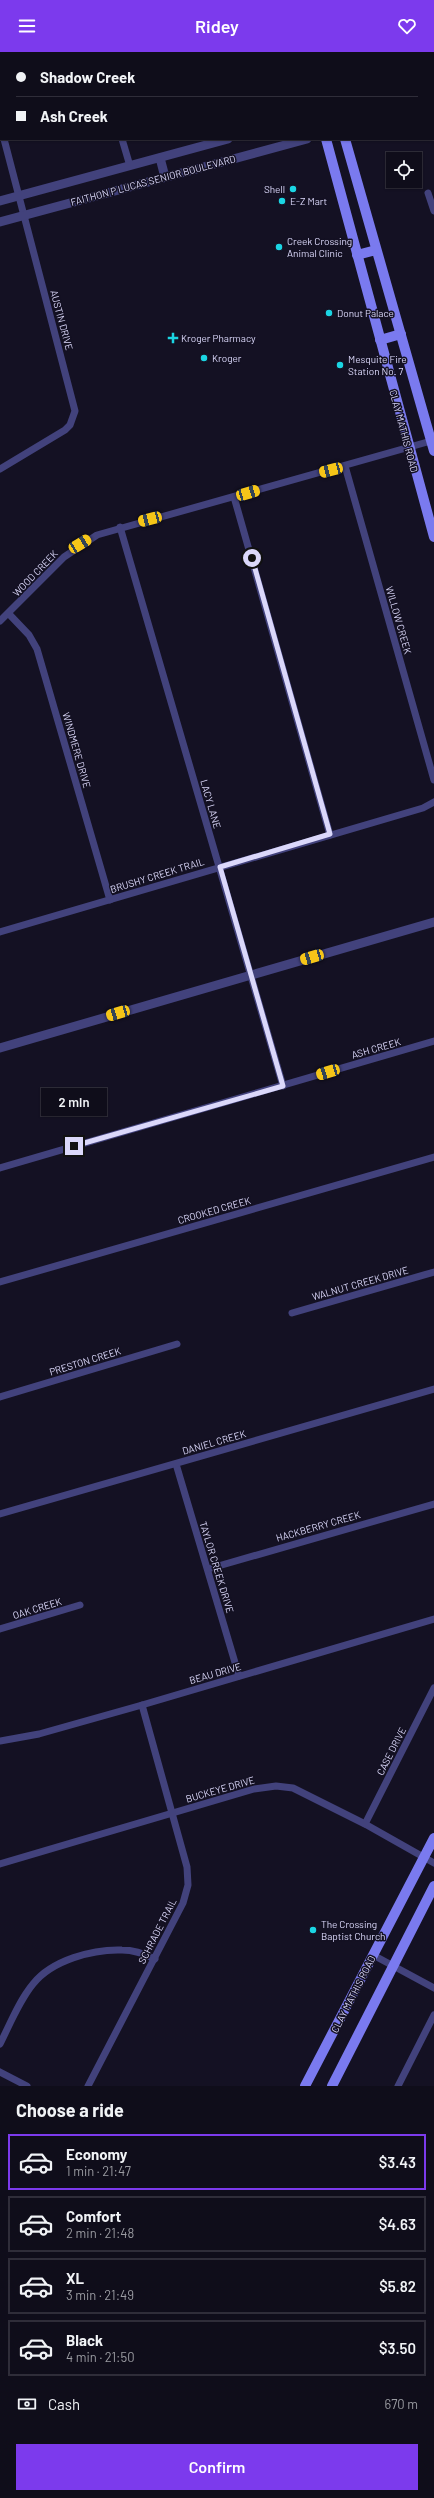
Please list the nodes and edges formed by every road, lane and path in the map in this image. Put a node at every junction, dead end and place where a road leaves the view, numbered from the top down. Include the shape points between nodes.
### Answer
1 (4, 140) edge
2 (122, 140) edge
3 (224, 140) edge
4 (303, 140) edge
5 (326, 140) edge
6 (345, 140) edge
7 (160, 158) junction
8 (130, 166) junction
9 (165, 176) junction
10 (428, 193) dead end
11 (19, 196) junction
12 (0, 201) edge
13 (434, 212) edge
14 (24, 215) junction
15 (0, 222) edge
16 (376, 250) junction
17 (357, 255) junction
18 (400, 334) junction
19 (380, 340) junction
20 (433, 446) edge
21 (408, 447) junction
22 (345, 466) junction
23 (0, 469) edge
24 (234, 497) junction
25 (120, 527) junction
26 (434, 537) edge
27 (9, 614) junction
28 (0, 621) edge
29 (434, 780) edge
30 (434, 802) edge
31 (330, 834) junction
32 (220, 867) junction
33 (110, 900) junction
34 (434, 922) edge
35 (0, 930) edge
36 (251, 974) junction
37 (434, 1041) edge
38 (0, 1048) edge
39 (283, 1086) junction
40 (434, 1157) edge
41 (0, 1168) edge
42 (434, 1272) edge
43 (0, 1282) edge
44 (292, 1313) dead end
45 (176, 1344) dead end
46 (434, 1389) edge
47 (0, 1397) edge
48 (176, 1464) junction
49 (434, 1504) edge
50 (0, 1514) edge
51 (208, 1569) junction
52 (80, 1605) dead end
53 (434, 1619) edge
54 (0, 1629) edge
55 (239, 1676) junction
56 (434, 1688) edge
57 (142, 1705) junction
58 (0, 1741) edge
59 (173, 1813) junction
60 (365, 1824) junction
61 (434, 1838) edge
62 (424, 1857) junction
63 (434, 1863) edge
64 (0, 1864) edge
65 (434, 1886) edge
66 (373, 1955) junction
67 (155, 1959) junction
68 (394, 1967) junction
69 (434, 1988) edge
70 (434, 2015) edge
71 (0, 2044) edge
72 (0, 2072) edge
73 (27, 2086) edge
74 (88, 2086) edge
75 (305, 2086) edge
76 (332, 2086) edge
77 (399, 2086) edge

1 - 11 street, AUSTIN DRIVE
2 - 8 street
3 - 7 street, FAITHON P LUCAS SENIOR BOULEVARD
4 - 9 street, FAITHON P LUCAS SENIOR BOULEVARD
5 - 17 main road, CLAY MATHIS ROAD
6 - 16 main road
7 - 8 street, FAITHON P LUCAS SENIOR BOULEVARD
7 - 9 street
8 - 11 street, FAITHON P LUCAS SENIOR BOULEVARD
9 - 14 street, FAITHON P LUCAS SENIOR BOULEVARD
10 - 13 street
11 - 12 street, FAITHON P LUCAS SENIOR BOULEVARD
11 - 14 street, AUSTIN DRIVE
14 - 15 street, FAITHON P LUCAS SENIOR BOULEVARD
14 - 23 street, AUSTIN DRIVE via 75,411 70,425 65,430
16 - 17 main road
16 - 18 main road
17 - 19 main road, CLAY MATHIS ROAD
18 - 19 main road
18 - 20 main road
19 - 21 main road, CLAY MATHIS ROAD
20 - 21 street, WOOD CREEK
21 - 22 street, WOOD CREEK
21 - 26 main road, CLAY MATHIS ROAD
22 - 24 street, WOOD CREEK
22 - 29 street, WILLOW CREEK
24 - 25 street, WOOD CREEK
24 - 31 street
25 - 27 street, WOOD CREEK via 80,544
25 - 32 street, LACY LANE
27 - 28 street, WOOD CREEK
27 - 33 street, WINDMERE DRIVE via 29,634 37,649
30 - 31 street, BRUSHY CREEK TRAIL via 423,808
31 - 32 street, BRUSHY CREEK TRAIL
32 - 33 street, BRUSHY CREEK TRAIL
32 - 36 street, LACY LANE
33 - 35 street, BRUSHY CREEK TRAIL
34 - 36 street
36 - 38 street
36 - 39 street, LACY LANE
37 - 39 street, ASH CREEK
39 - 41 street, ASH CREEK
40 - 43 street, CROOKED CREEK
42 - 44 street, WALNUT CREEK DRIVE
45 - 47 street, PRESTON CREEK
46 - 48 street, DANIEL CREEK
48 - 50 street, DANIEL CREEK
48 - 51 street, TAYLOR CREEK DRIVE
49 - 51 street, HACKBERRY CREEK
51 - 55 street, TAYLOR CREEK DRIVE
52 - 54 street, OAK CREEK
53 - 55 street, BEAU DRIVE
55 - 57 street, BEAU DRIVE
56 - 60 street, CASE DRIVE
57 - 58 street, BEAU DRIVE via 39,1734
57 - 59 street, SCHRADE TRAIL
59 - 60 street, BUCKEYE DRIVE via 254,1789 276,1786 302,1792
59 - 64 street, BUCKEYE DRIVE
59 - 67 street, SCHRADE TRAIL via 187,1866 188,1885 184,1903
60 - 62 street, BUCKEYE DRIVE
61 - 62 main road, CLAY MATHIS ROAD
62 - 63 street, BUCKEYE DRIVE
62 - 66 main road, CLAY MATHIS ROAD
65 - 68 main road
66 - 68 street
66 - 75 main road, CLAY MATHIS ROAD
67 - 71 street via 124,1950 105,1950 44,1972 33,1984
67 - 74 street, SCHRADE TRAIL
68 - 69 street
68 - 76 main road
70 - 77 street
72 - 73 street

